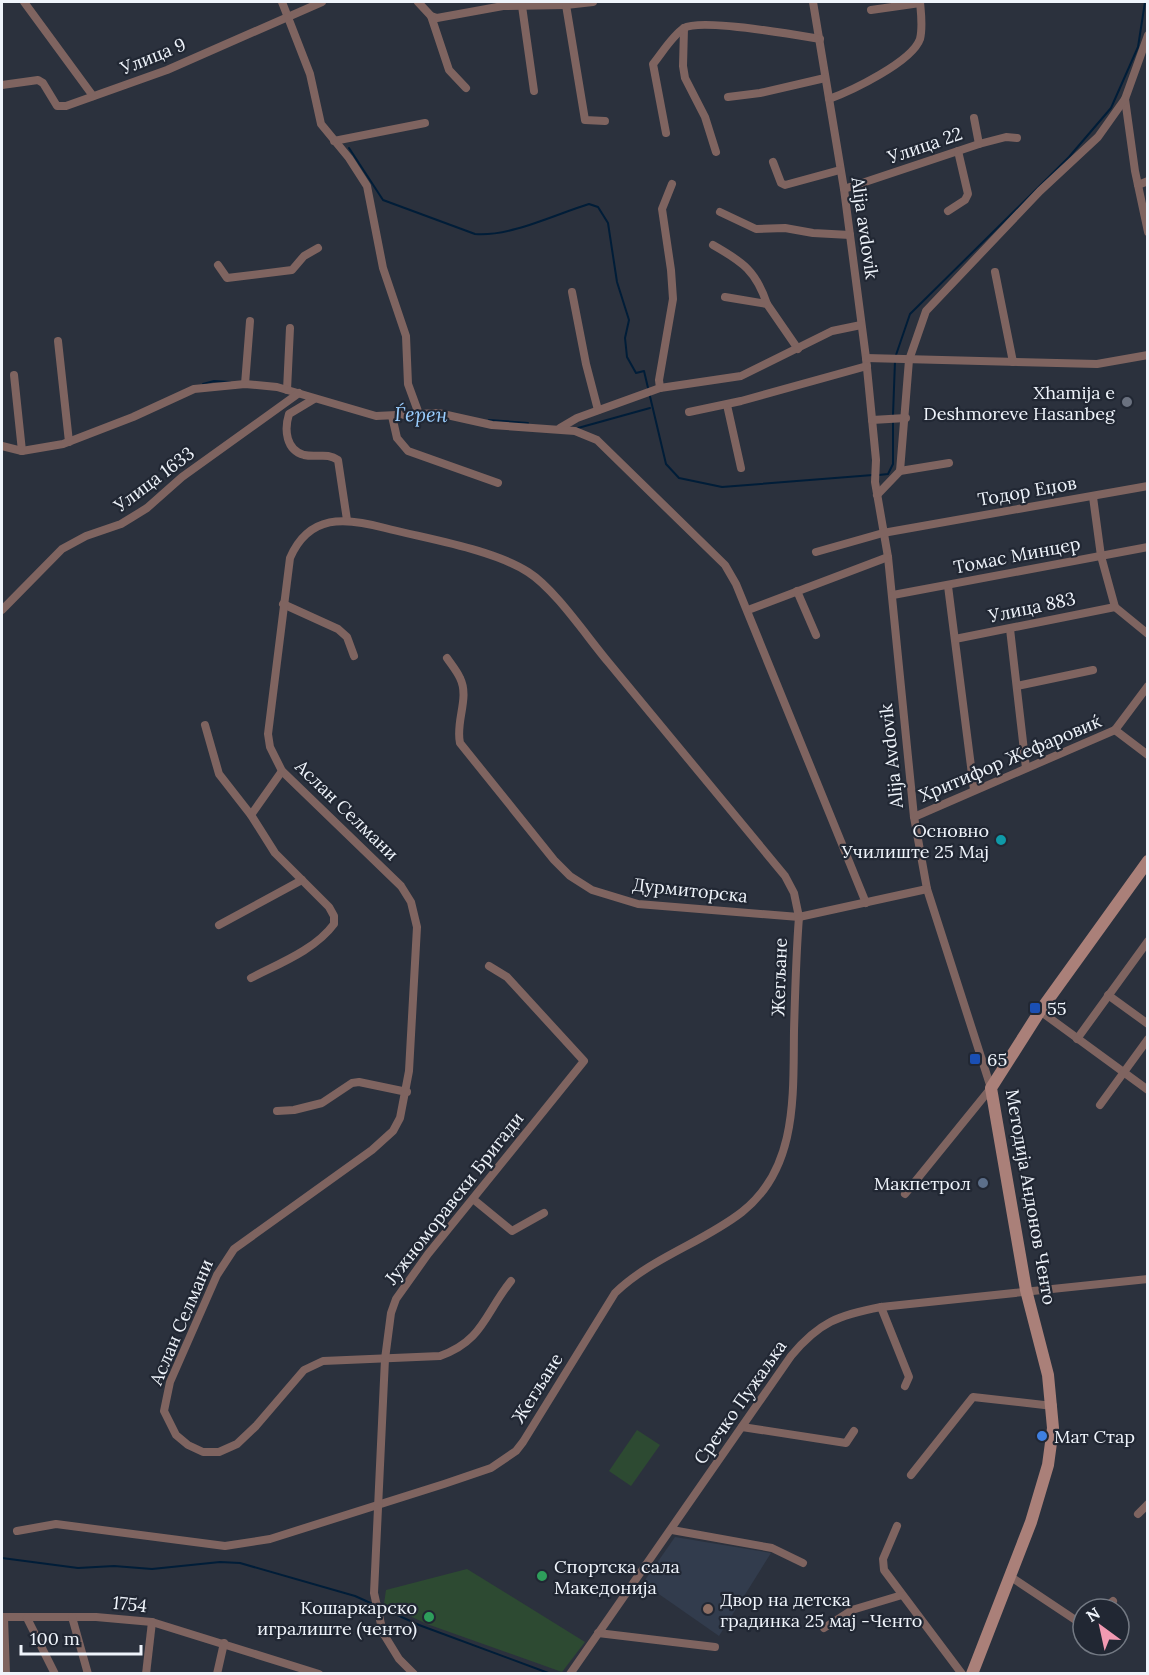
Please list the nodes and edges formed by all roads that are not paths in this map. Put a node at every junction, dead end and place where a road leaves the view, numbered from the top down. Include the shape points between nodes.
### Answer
1 (24, 2) edge
2 (282, 2) edge
3 (322, 2) edge
4 (418, 2) edge
5 (578, 2) edge
6 (593, 2) edge
7 (813, 2) edge
8 (920, 2) edge
9 (552, 4) edge
10 (566, 5) junction
11 (480, 6) edge
12 (522, 6) junction
13 (871, 10) dead end
14 (289, 16) junction
15 (431, 16) junction
16 (684, 28) junction
17 (1148, 35) edge
18 (820, 39) junction
19 (825, 78) junction
20 (2, 85) edge
21 (466, 88) dead end
22 (534, 91) dead end
23 (93, 96) junction
24 (728, 97) dead end
25 (829, 99) junction
26 (1125, 99) junction
27 (974, 118) dead end
28 (605, 121) dead end
29 (425, 123) dead end
30 (666, 133) dead end
31 (1017, 138) dead end
32 (334, 141) junction
33 (980, 144) junction
34 (958, 151) junction
35 (716, 152) dead end
36 (773, 162) dead end
37 (840, 170) junction
38 (1148, 181) edge
39 (672, 184) dead end
40 (1138, 184) junction
41 (844, 189) junction
42 (948, 211) dead end
43 (720, 212) dead end
44 (1148, 232) edge
45 (850, 235) junction
46 (713, 245) dead end
47 (318, 248) dead end
48 (218, 265) dead end
49 (995, 272) dead end
50 (572, 292) dead end
51 (725, 297) dead end
52 (767, 304) junction
53 (250, 321) dead end
54 (861, 325) junction
55 (290, 328) dead end
56 (58, 341) dead end
57 (798, 349) junction
58 (1148, 355) edge
59 (905, 360) junction
60 (866, 362) junction
61 (1013, 362) junction
62 (14, 375) dead end
63 (245, 384) junction
64 (656, 389) junction
65 (286, 390) junction
66 (299, 393) junction
67 (314, 399) junction
68 (727, 405) junction
69 (598, 410) junction
70 (689, 412) dead end
71 (419, 414) junction
72 (392, 416) junction
73 (903, 418) junction
74 (872, 420) junction
75 (560, 428) junction
76 (69, 442) junction
77 (2, 446) edge
78 (22, 451) junction
79 (949, 463) dead end
80 (741, 468) dead end
81 (900, 471) junction
82 (875, 482) joint
83 (498, 483) dead end
84 (1148, 486) edge
85 (877, 495) junction
86 (1092, 496) junction
87 (347, 520) junction
88 (883, 533) junction
89 (1148, 547) edge
90 (816, 552) dead end
91 (1101, 556) junction
92 (888, 557) junction
93 (948, 586) junction
94 (797, 591) junction
95 (892, 595) junction
96 (283, 604) junction
97 (1116, 607) junction
98 (2, 610) edge
99 (748, 610) junction
100 (1010, 629) junction
101 (1148, 634) edge
102 (816, 635) dead end
103 (955, 639) junction
104 (354, 656) dead end
105 (447, 658) dead end
106 (1093, 670) dead end
107 (1017, 686) junction
108 (1148, 686) edge
109 (205, 725) dead end
110 (1115, 730) junction
111 (1148, 755) edge
112 (1026, 768) junction
113 (282, 771) junction
114 (974, 790) junction
115 (251, 815) junction
116 (914, 817) junction
117 (1148, 861) edge
118 (302, 880) junction
119 (927, 889) junction
120 (867, 903) junction
121 (799, 917) junction
122 (219, 925) dead end
123 (1148, 941) edge
124 (489, 966) dead end
125 (251, 978) dead end
126 (1108, 995) junction
127 (1040, 1011) junction
128 (1148, 1024) edge
129 (1077, 1039) junction
130 (1148, 1039) edge
131 (1123, 1072) junction
132 (991, 1088) junction
133 (1148, 1090) edge
134 (407, 1092) junction
135 (1100, 1105) dead end
136 (277, 1111) dead end
137 (905, 1194) dead end
138 (473, 1199) junction
139 (544, 1213) dead end
140 (1148, 1279) edge
141 (511, 1281) dead end
142 (1026, 1290) junction
143 (881, 1307) junction
144 (385, 1359) junction
145 (905, 1386) dead end
146 (1053, 1406) junction
147 (742, 1428) junction
148 (854, 1431) dead end
149 (911, 1475) dead end
150 (1148, 1504) edge
151 (378, 1505) junction
152 (1138, 1514) dead end
153 (897, 1526) dead end
154 (672, 1530) junction
155 (17, 1531) dead end
156 (803, 1563) dead end
157 (1011, 1577) junction
158 (902, 1595) junction
159 (3, 1617) edge
160 (72, 1617) junction
161 (1071, 1617) edge
162 (27, 1618) junction
163 (152, 1622) junction
164 (824, 1628) dead end
165 (598, 1633) junction
166 (224, 1643) junction
167 (715, 1647) dead end
168 (294, 1670) edge
169 (570, 1673) edge
170 (6, 1674) edge
171 (55, 1674) edge
172 (88, 1674) edge
173 (146, 1674) edge
174 (216, 1674) edge
175 (319, 1674) edge
176 (414, 1674) edge
177 (962, 1674) edge
178 (972, 1674) edge

1 - 23 street
2 - 14 street
3 - 14 street, Улица 9
4 - 15 street
5 - 6 street
5 - 10 street
7 - 18 street, Alija avdovik
8 - 13 street
8 - 25 street via 920,39 911,53 861,87
9 - 10 street
9 - 12 street
10 - 28 street via 585,120
11 - 12 street
11 - 15 street via 437,18
12 - 22 street
14 - 23 street, Улица 9 via 167,70
14 - 32 street via 310,74 318,117
15 - 21 street via 446,64
16 - 18 street via 730,27
16 - 30 street via 653,64
16 - 35 street via 685,78 705,117
17 - 26 street
18 - 19 street, Alija avdovik
19 - 24 street
19 - 25 street, Alija avdovik
20 - 23 street, Улица 9 via 38,80 61,107
25 - 37 street, Alija avdovik
26 - 40 street
26 - 59 street via 1098,137 934,299
27 - 33 street
29 - 32 street
31 - 33 street, Улица 22 via 1006,136
32 - 71 street via 367,186 373,204 383,268 406,336 408,384
33 - 34 street, Улица 22
34 - 41 street, Улица 22
34 - 42 street via 968,194
36 - 37 street via 785,185
37 - 41 street, Alija avdovik
38 - 40 street
39 - 64 street via 662,209 673,299
40 - 44 street
41 - 45 street, Alija avdovik
43 - 45 street via 756,229
45 - 54 street, Alija avdovik
46 - 52 street via 738,258 753,273
47 - 48 street via 292,270 227,278
49 - 61 street
50 - 69 street
51 - 52 street
52 - 57 street
53 - 63 street
54 - 57 street via 838,328
54 - 60 street, Alija avdovik
55 - 65 street
56 - 76 street
57 - 64 street via 741,376
58 - 61 street via 1097,364
59 - 60 street
59 - 61 street
59 - 73 street
60 - 68 street
60 - 74 street, Alija avdovik
62 - 78 street
63 - 65 street
63 - 76 street via 194,389
64 - 69 street
65 - 66 street
66 - 67 street
66 - 98 street, Улица 1633 via 182,477 147,508 57,552
67 - 72 street via 358,413
67 - 87 street via 289,414 286,435 302,455 332,456 338,460
68 - 70 street
68 - 80 street
69 - 75 street
71 - 72 street
71 - 75 street via 445,414 492,425
72 - 83 street via 397,438 408,451
73 - 74 street
73 - 81 street
74 - 82 street, Alija avdovik
75 - 99 street via 586,434 605,448 725,565
76 - 78 street
77 - 78 street
79 - 81 street
81 - 85 street
82 - 85 street, Alija Avdovik
84 - 86 street
85 - 88 street, Alija Avdovik
86 - 88 street, Тодор Еџов
86 - 91 street, Тодор Еџов
87 - 96 street, Аслан Селмани via 329,521 310,530 296,543
87 - 121 street, Аслан Селмани via 501,559 529,573 785,876 794,893
88 - 90 street, Тодор Еџов
88 - 92 street, Alija Avdovik
89 - 91 street, Томас Минцер
91 - 93 street, Томас Минцер via 1028,567
91 - 97 street, Тодор Еџов
92 - 94 street
92 - 95 street, Alija Avdovik
93 - 95 street, Томас Минцер
93 - 103 street
94 - 99 street
94 - 102 street
95 - 116 street, Alija Avdovik
96 - 104 street via 339,629 347,637
96 - 113 street, Аслан Селмани via 268,734
97 - 100 street, Улица 883
97 - 101 street
99 - 120 street
100 - 103 street, Улица 883
100 - 107 street
103 - 114 street
105 - 121 street, Дурмиторска via 463,689 460,743 570,876 592,890 638,904
106 - 107 street
107 - 112 street
108 - 110 street
109 - 115 street via 219,774
110 - 111 street, Хритифор Жефаровиќ
110 - 112 street, Хритифор Жефаровиќ
112 - 114 street, Хритифор Жефаровиќ
113 - 115 street
113 - 134 street, Аслан Селмани via 394,879 411,902 417,927
114 - 116 street, Хритифор Жефаровиќ
115 - 118 street via 275,853
116 - 119 street, Alija Avdovik
117 - 127 main road, Методија Андонов Ченто
118 - 122 street
118 - 125 street via 333,912 334,924 305,948
119 - 120 street, Дурмиторска
119 - 132 street, Alija Avdovik
120 - 121 street, Дурмиторска
121 - 151 street, Жегљане via 792,1111 786,1145 765,1189 743,1211 634,1277 615,1293 516,1451 491,1468
123 - 126 street
124 - 138 street, Јужноморавски Бригади via 507,976 584,1060
126 - 128 street
126 - 129 street
127 - 129 street
127 - 132 main road, Методија Андонов Ченто
129 - 131 street
130 - 131 street
131 - 133 street
131 - 135 street
132 - 137 street
132 - 142 main road, Методија Андонов Ченто
134 - 136 street via 352,1083 312,1107
134 - 144 street, Аслан Селмани via 393,1131 246,1239 224,1261 170,1382 164,1411 176,1435 188,1445 203,1452 219,1452 237,1444 256,1426 304,1370 323,1361
138 - 139 street via 512,1231
138 - 144 street, Јужноморавски Бригади via 396,1299 387,1331
140 - 142 street, Сречко Пужаљка
141 - 144 street via 476,1335 457,1350 440,1356
142 - 143 street, Сречко Пужаљка
142 - 146 main road, Методија Андонов Ченто
143 - 145 street via 909,1377
143 - 147 street, Сречко Пужаљка via 841,1315 809,1336
144 - 151 street, Јужноморавски Бригади
146 - 149 street via 973,1397
146 - 157 main road, Методија Андонов Ченто via 1048,1465
147 - 148 street via 846,1443
147 - 154 street, Сречко Пужаљка
150 - 152 street
151 - 155 street, Жегљане via 270,1539 225,1546 56,1524
151 - 176 street, Јужноморавски Бригади via 376,1608 390,1645
153 - 158 street via 882,1564
154 - 156 street via 772,1548
154 - 165 street, Сречко Пужаљка
157 - 161 street
157 - 178 main road, Методија Андонов Ченто
158 - 164 street via 852,1610
158 - 177 street
159 - 162 street, 1754
159 - 170 street
160 - 162 street, 1754
160 - 163 street, 1754
160 - 172 street
162 - 171 street
163 - 166 street, 1754
163 - 173 street
165 - 167 street
165 - 169 street, Сречко Пужаљка
166 - 168 street, 1754
166 - 174 street
168 - 175 street, 1754

